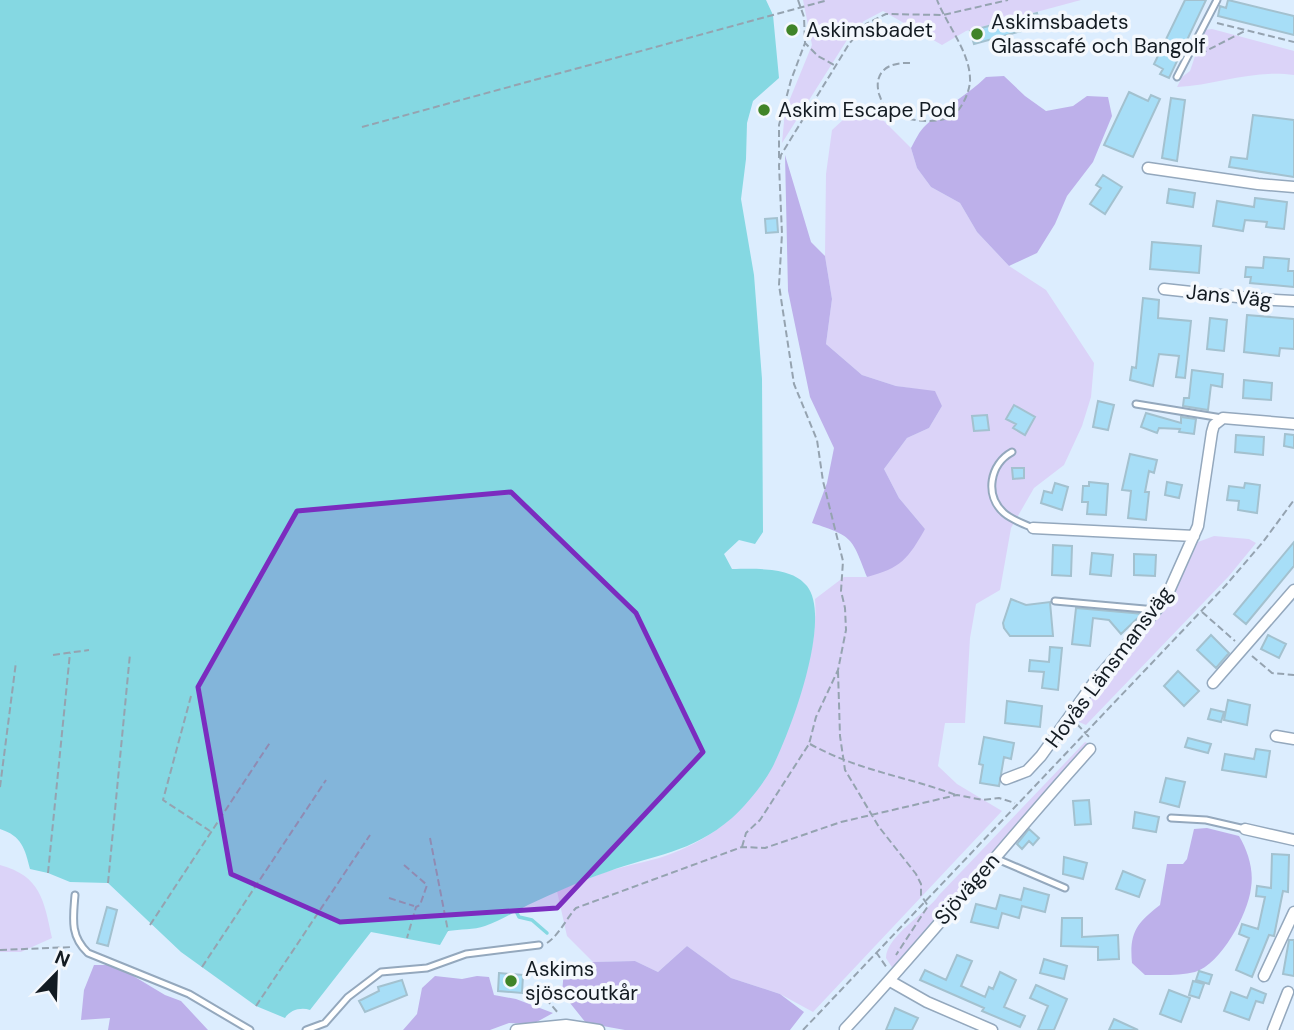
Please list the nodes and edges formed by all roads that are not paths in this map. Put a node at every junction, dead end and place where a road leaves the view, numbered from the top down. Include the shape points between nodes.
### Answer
1 (1217, 0) edge
2 (1177, 77) dead end
3 (1148, 168) dead end
4 (1294, 187) edge
5 (1164, 289) dead end
6 (1294, 301) edge
7 (1136, 404) dead end
8 (1223, 418) junction
9 (1294, 424) edge
10 (1012, 452) dead end
11 (1033, 528) joint
12 (1194, 536) junction
13 (1294, 590) edge
14 (1055, 601) dead end
15 (1156, 610) junction
16 (1213, 683) dead end
17 (1276, 736) dead end
18 (1294, 739) edge
19 (1090, 749) road end
20 (1006, 779) dead end
21 (1171, 818) dead end
22 (1245, 829) joint
23 (1294, 840) edge
24 (995, 858) junction
25 (1065, 888) dead end
26 (75, 895) dead end
27 (1294, 912) edge
28 (539, 945) road end
29 (1265, 976) dead end
30 (890, 981) junction
31 (1288, 992) dead end
32 (326, 1026) edge
33 (250, 1030) edge
34 (306, 1030) edge
35 (516, 1030) edge
36 (598, 1030) edge
37 (845, 1030) edge
38 (992, 1030) edge
39 (1273, 1030) edge

1 - 2 lane
3 - 4 street
5 - 6 street, Jans Väg
7 - 8 lane
8 - 9 street
8 - 12 street, Hovås Länsmansväg via 1212,432
10 - 11 lane via 995,471 994,498 1004,513
11 - 12 street
12 - 15 street, Hovås Länsmansväg
13 - 16 street
14 - 15 lane
15 - 20 street, Hovås Länsmansväg via 1095,681 1041,756 1027,771
17 - 18 street
19 - 24 street, Sjövägen
21 - 22 lane
22 - 23 street
24 - 25 lane
24 - 30 street, Sjövägen
26 - 33 lane via 73,928 81,946 95,957 189,995
27 - 29 street
28 - 32 lane via 466,954 427,968 381,972 348,997
30 - 37 street, Sjövägen
30 - 38 street
31 - 39 street
32 - 34 lane
35 - 36 street via 566,1024

